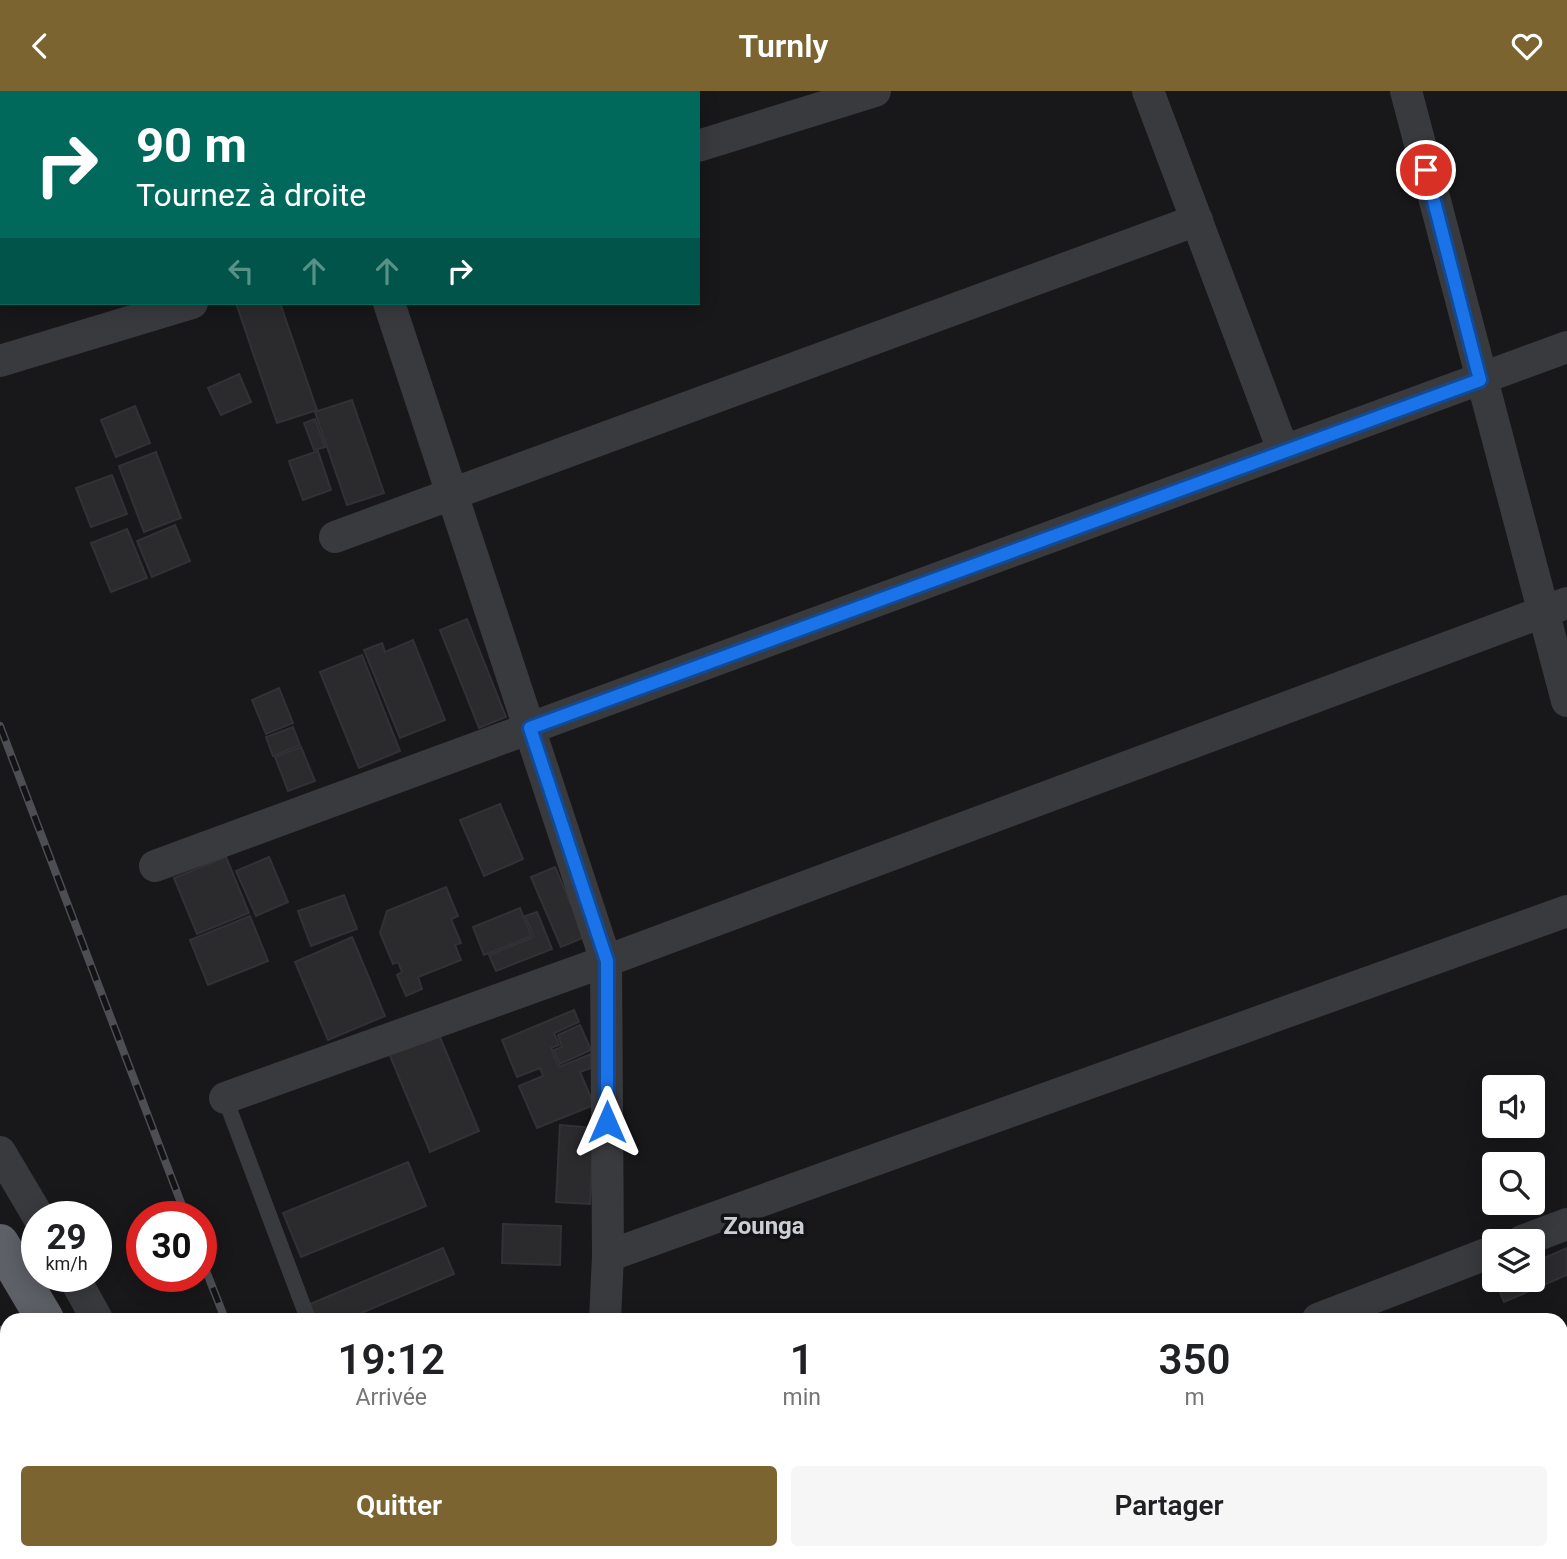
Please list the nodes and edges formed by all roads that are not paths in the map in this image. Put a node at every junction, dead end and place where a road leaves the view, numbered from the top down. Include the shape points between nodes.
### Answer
1 (875, 91) edge
2 (1148, 91) edge
3 (1406, 91) edge
4 (700, 145) edge
5 (1197, 220) junction
6 (185, 305) edge
7 (390, 305) edge
8 (1567, 347) edge
9 (0, 361) edge
10 (1480, 380) junction
11 (1283, 450) junction
12 (452, 494) junction
13 (335, 537) dead end
14 (1555, 607) edge
15 (1567, 701) edge
16 (530, 728) junction
17 (155, 866) dead end
18 (1567, 911) edge
19 (607, 961) junction
20 (225, 1098) joint
21 (0, 1152) edge
22 (29, 1201) edge
23 (1567, 1224) edge
24 (1545, 1232) edge
25 (0, 1244) edge
26 (608, 1256) junction
27 (1482, 1256) edge
28 (82, 1292) edge
29 (41, 1313) edge
30 (94, 1313) edge
31 (305, 1313) edge
32 (605, 1313) edge
33 (1334, 1313) edge

1 - 4 street
2 - 5 street
3 - 10 street
5 - 11 street
5 - 12 street
6 - 9 street
7 - 12 street
8 - 10 street
10 - 11 street
10 - 14 street
11 - 16 street
12 - 13 street
12 - 16 street
14 - 15 street
14 - 19 street
16 - 17 street
16 - 19 street
18 - 26 street
19 - 20 street
19 - 26 street
20 - 31 lane
21 - 22 street
23 - 24 street
25 - 29 highway
26 - 32 street
27 - 33 street
28 - 30 street

